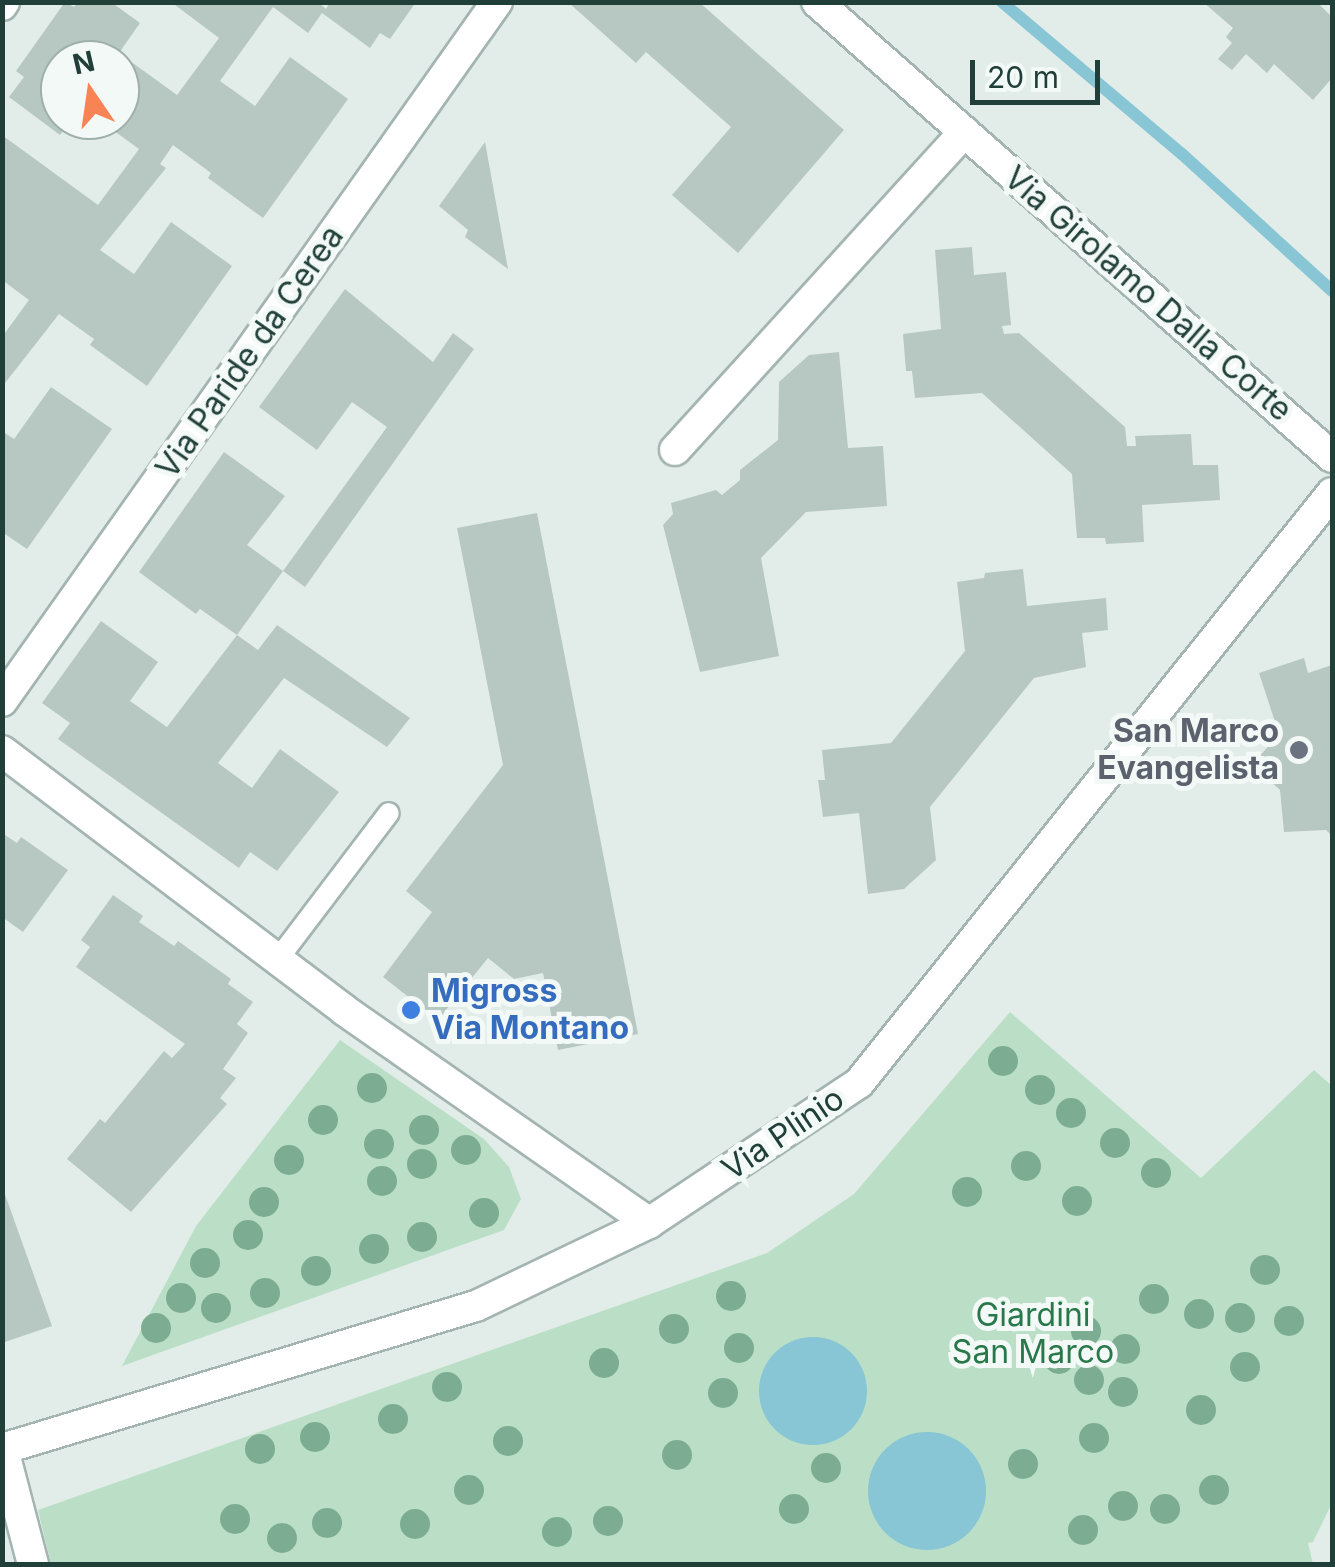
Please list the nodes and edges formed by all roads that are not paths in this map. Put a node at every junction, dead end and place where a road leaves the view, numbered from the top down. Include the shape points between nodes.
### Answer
1 (496, 2) edge
2 (817, 2) edge
3 (964, 132) junction
4 (675, 450) dead end
5 (1332, 457) edge
6 (1332, 493) edge
7 (2, 701) edge
8 (2, 751) edge
9 (389, 813) dead end
10 (278, 959) junction
11 (649, 1224) junction
12 (3, 1449) edge
13 (33, 1564) edge

1 - 7 street, Via Paride da Cerea
2 - 3 street, Via Girolamo Dalla Corte
3 - 4 street
3 - 5 street, Via Girolamo Dalla Corte
6 - 11 street, Via Plinio via 859,1084
8 - 10 street
9 - 10 lane
10 - 11 street
11 - 12 street, Via Plinio via 476,1306
12 - 13 street

